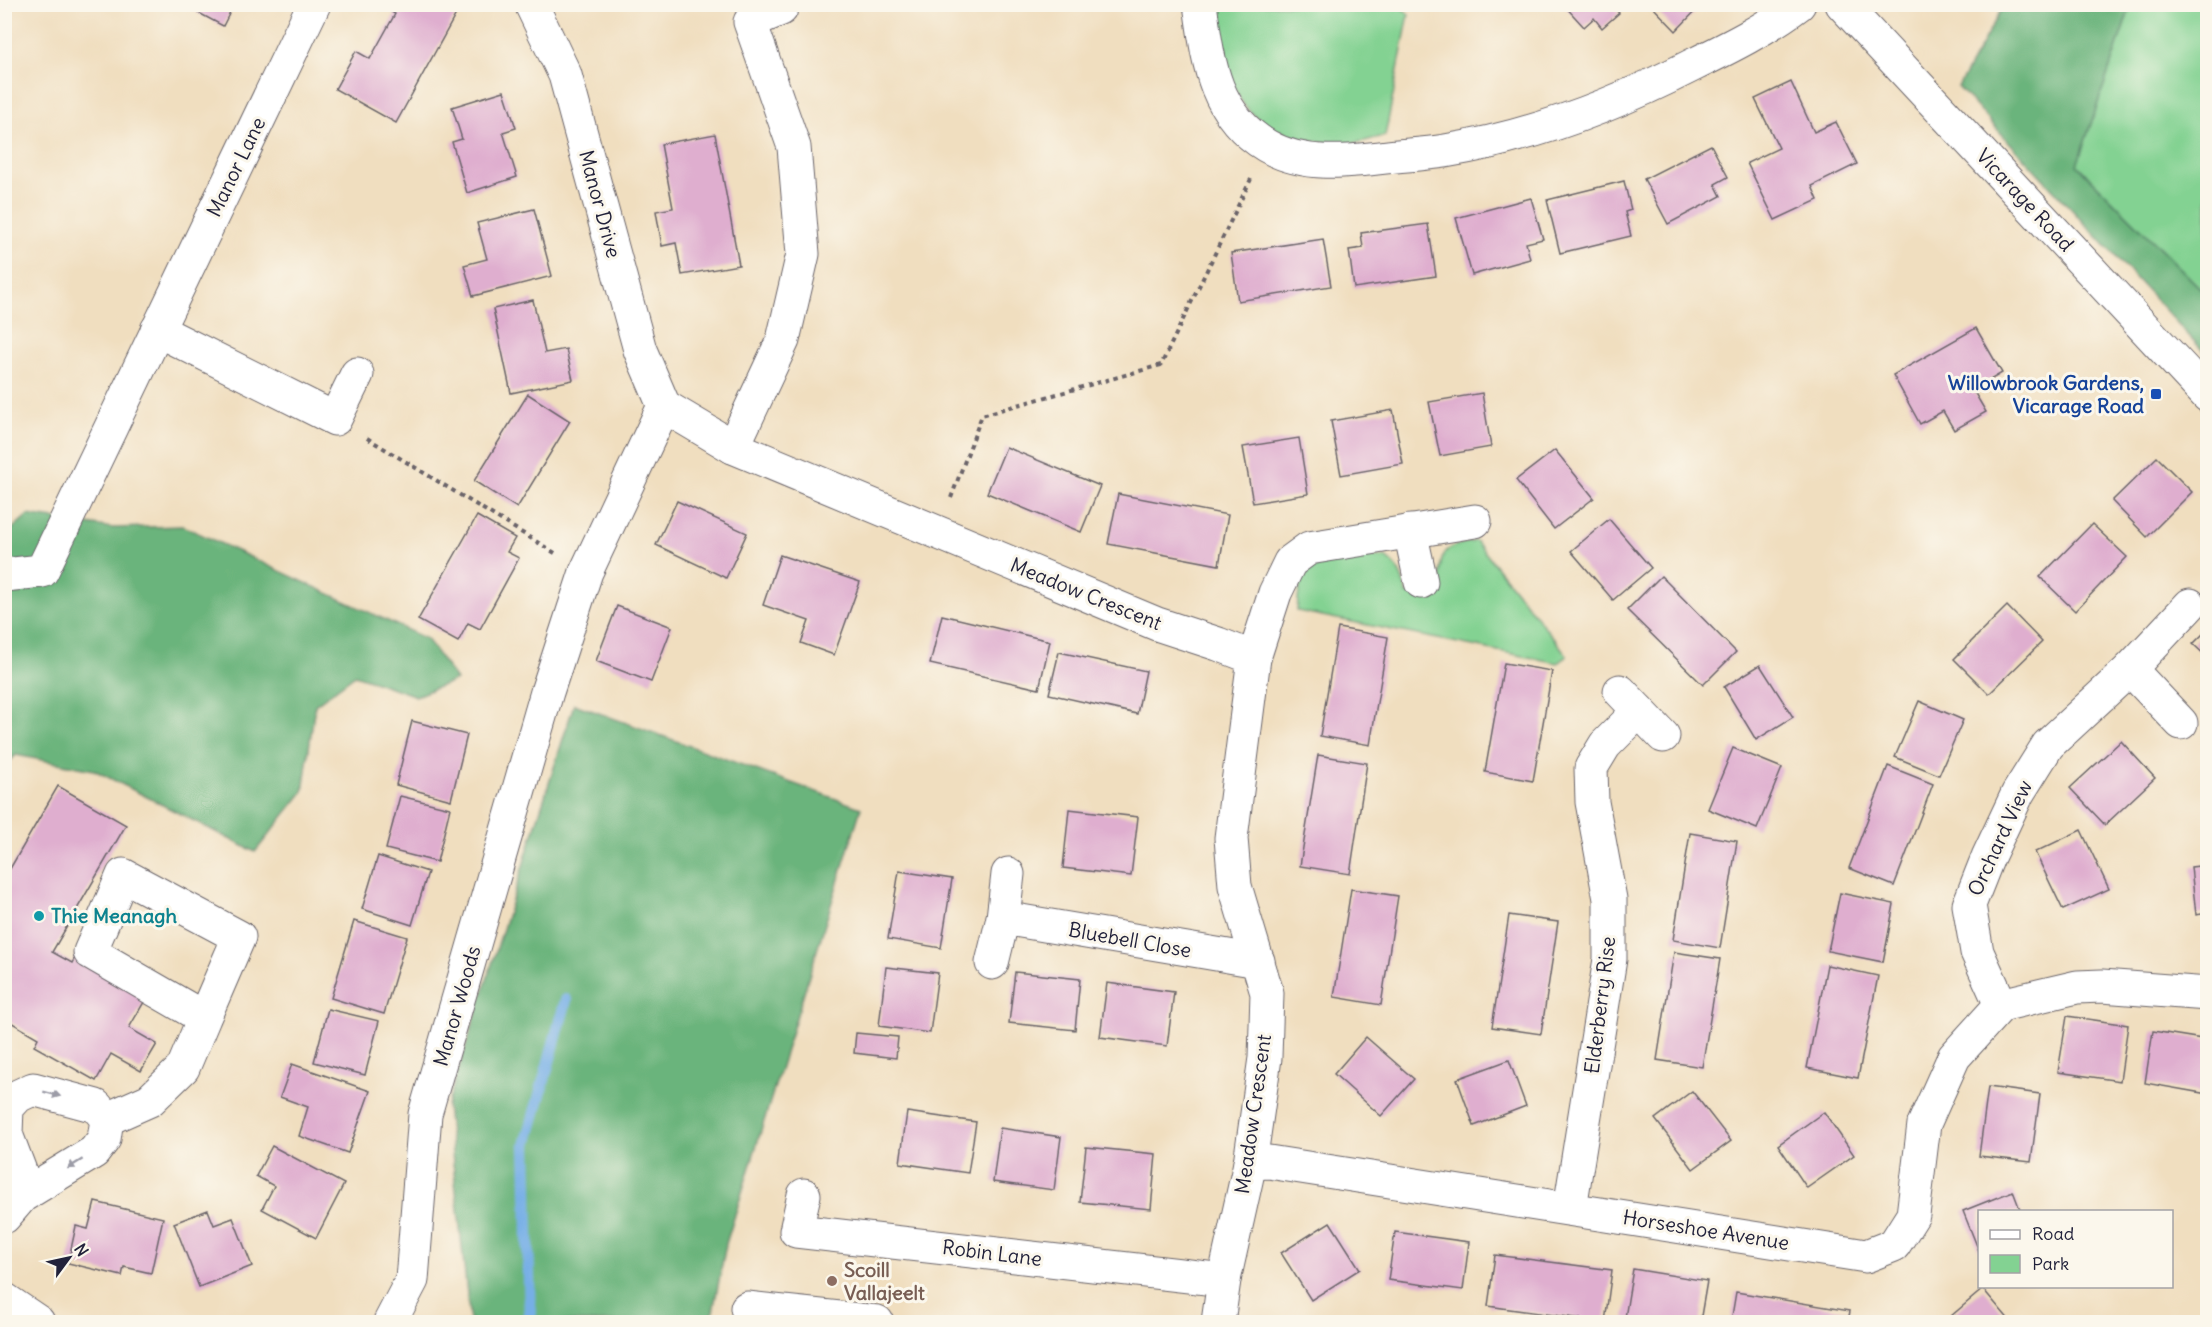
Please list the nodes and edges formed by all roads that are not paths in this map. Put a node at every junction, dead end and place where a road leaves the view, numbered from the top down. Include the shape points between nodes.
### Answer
1 (314, 4) edge
2 (531, 4) edge
3 (1200, 4) edge
4 (1799, 4) edge
5 (1842, 4) edge
6 (781, 9) dead end
7 (157, 330) junction
8 (357, 374) dead end
9 (2208, 396) edge
10 (664, 406) junction
11 (733, 447) junction
12 (1475, 521) dead end
13 (1410, 531) junction
14 (4, 575) edge
15 (1421, 582) dead end
16 (2190, 605) dead end
17 (1254, 658) junction
18 (2130, 669) junction
19 (2181, 723) dead end
20 (1663, 736) dead end
21 (1008, 874) dead end
22 (1003, 918) junction
23 (1258, 961) junction
24 (992, 963) dead end
25 (2208, 994) edge
26 (2001, 1005) junction
27 (204, 1018) junction
28 (107, 1119) junction
29 (1250, 1163) junction
30 (804, 1195) dead end
31 (13, 1206) edge
32 (1570, 1208) junction
33 (1224, 1280) junction
34 (4, 1299) edge
35 (747, 1308) dead end
36 (38, 1323) edge
37 (390, 1323) edge
38 (876, 1323) edge
39 (1218, 1323) edge

1 - 7 main road, Manor Lane
2 - 10 main road, Manor Drive via 565,75 640,350
3 - 4 main road via 1208,59 1218,91 1237,121 1267,146 1297,158 1323,161 1444,152 1547,126 1648,87 1728,48
5 - 9 main road, Vicarage Road
6 - 11 main road via 750,22 794,147 803,254 783,340
7 - 8 main road via 335,419
7 - 14 main road, Manor Lane via 42,571
10 - 11 main road
10 - 37 main road, Manor Woods via 586,572 547,692 425,1114 412,1280
11 - 17 main road, Meadow Crescent via 1156,624
12 - 13 main road, Meadow Crescent
13 - 15 main road
13 - 17 main road, Meadow Crescent via 1309,548 1290,562 1275,593
16 - 18 main road, Orchard View
17 - 23 main road, Meadow Crescent via 1231,838 1235,886
18 - 19 main road
18 - 26 main road, Orchard View via 2048,745 2018,793 1969,905 1977,952
20 - 32 main road, Elderberry Rise via 1629,701 1591,768 1592,802 1610,899 1610,959
21 - 22 main road
22 - 23 main road, Bluebell Close
22 - 24 main road
23 - 29 main road, Meadow Crescent via 1267,993 1264,1058
25 - 26 main road via 2077,987
26 - 32 main road, Horseshoe Avenue via 1954,1057 1924,1124 1913,1215 1894,1245 1866,1256
27 - 27 main road via 90,952 123,875 239,937
27 - 28 main road via 183,1068 150,1100
28 -> 31 main road via 104,1139 94,1152
31 -> 28 main road via 20,1171 6,1134 7,1108 18,1096 33,1089 96,1106
29 - 32 main road, Horseshoe Avenue via 1269,1162
29 - 33 main road, Meadow Crescent
30 - 33 main road, Robin Lane via 796,1231
33 - 39 main road, Meadow Crescent
34 - 36 main road
35 - 38 main road

